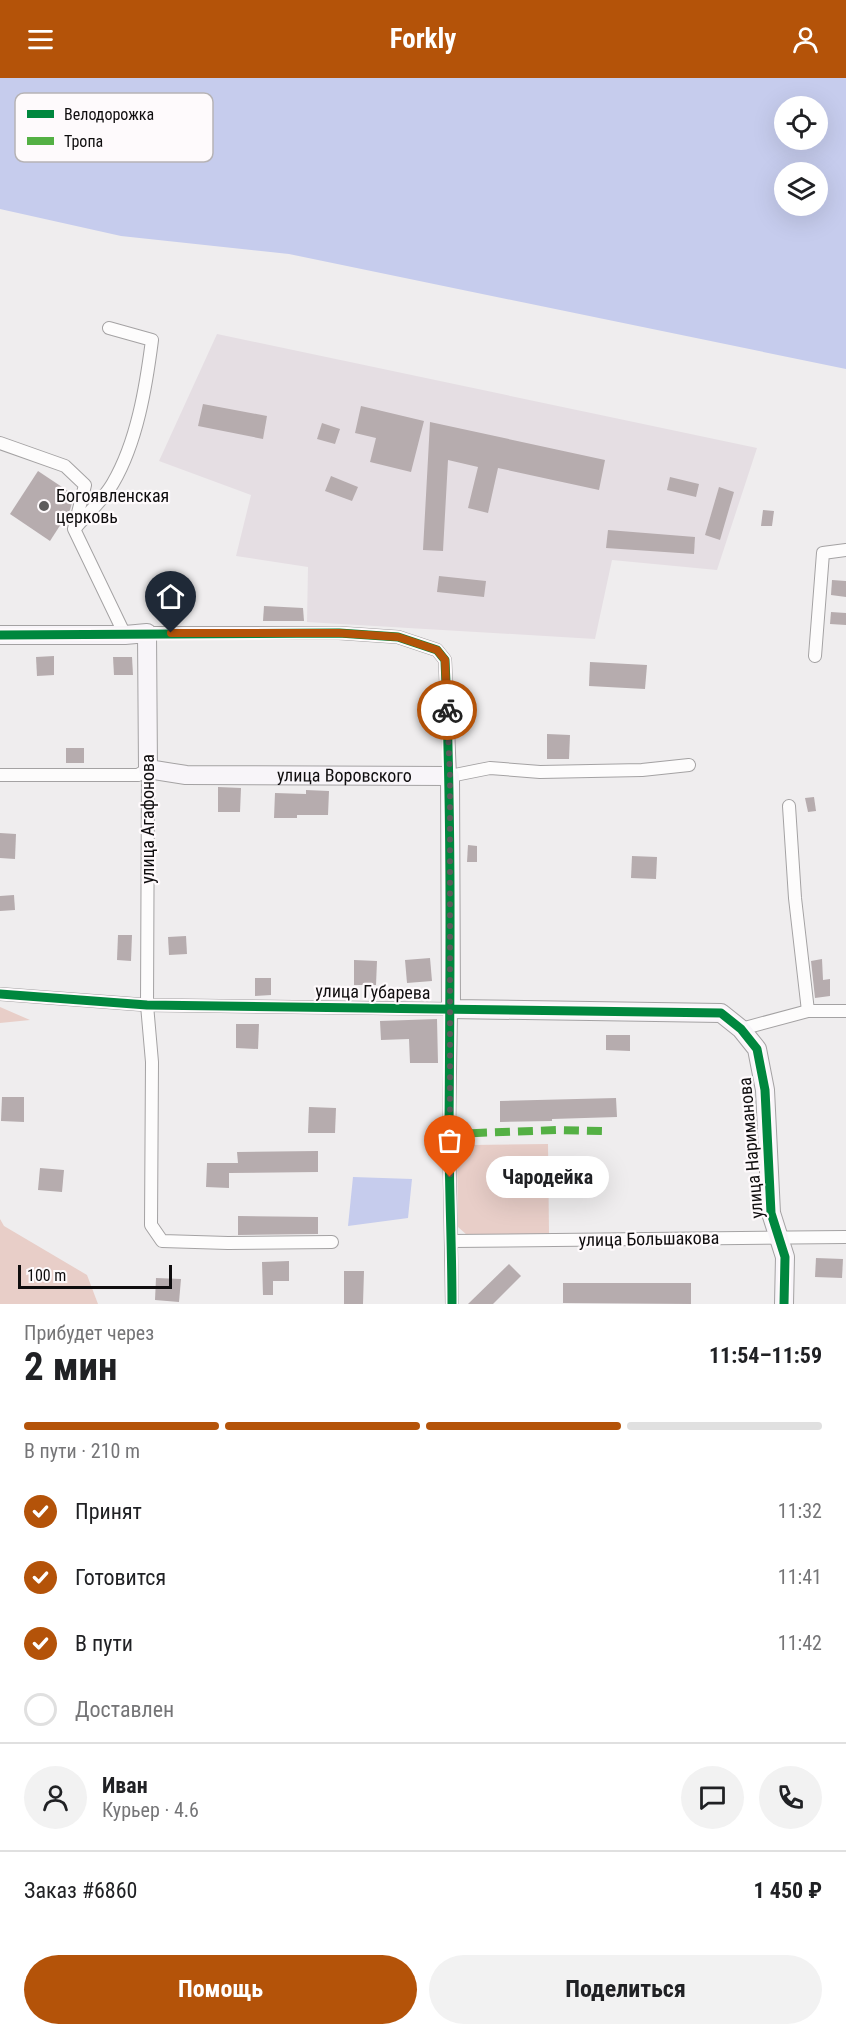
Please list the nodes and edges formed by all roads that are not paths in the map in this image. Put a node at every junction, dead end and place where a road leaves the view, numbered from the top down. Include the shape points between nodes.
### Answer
1 (109, 328) dead end
2 (0, 443) edge
3 (74, 529) junction
4 (846, 550) edge
5 (147, 633) junction
6 (0, 635) edge
7 (125, 635) junction
8 (815, 656) dead end
9 (689, 765) dead end
10 (148, 769) junction
11 (0, 775) edge
12 (450, 776) junction
13 (789, 806) dead end
14 (0, 994) edge
15 (147, 1005) junction
16 (451, 1009) junction
17 (808, 1011) junction
18 (846, 1011) edge
19 (741, 1029) junction
20 (846, 1237) edge
21 (779, 1238) junction
22 (452, 1241) junction
23 (332, 1242) dead end
24 (452, 1304) edge
25 (784, 1304) edge

1 - 3 street via 152,340 145,391 125,459 112,485
2 - 3 street via 65,466 85,485
3 - 7 street
4 - 8 street via 823,553
5 - 7 street
5 - 10 street, улица Агафонова
5 - 12 street via 339,633 398,637 437,650 445,660
6 - 7 street
9 - 12 street, улица Воровского via 642,770 490,768
10 - 11 street, улица Воровского via 138,775
10 - 12 street, улица Воровского via 186,775
10 - 15 street, улица Агафонова
12 - 16 street
13 - 17 street
14 - 15 street, улица Губарева
15 - 16 street, улица Губарева
15 - 23 street, улица Агафонова via 152,1062 151,1225 162,1240
16 - 19 street, улица Губарева via 721,1013
16 - 22 street
17 - 18 street
17 - 19 street
19 - 21 street, улица Нариманова via 757,1049 765,1090 771,1213
20 - 21 street, улица Большакова
21 - 22 street, улица Большакова
21 - 25 street, улица Нариманова via 785,1257
22 - 24 street

